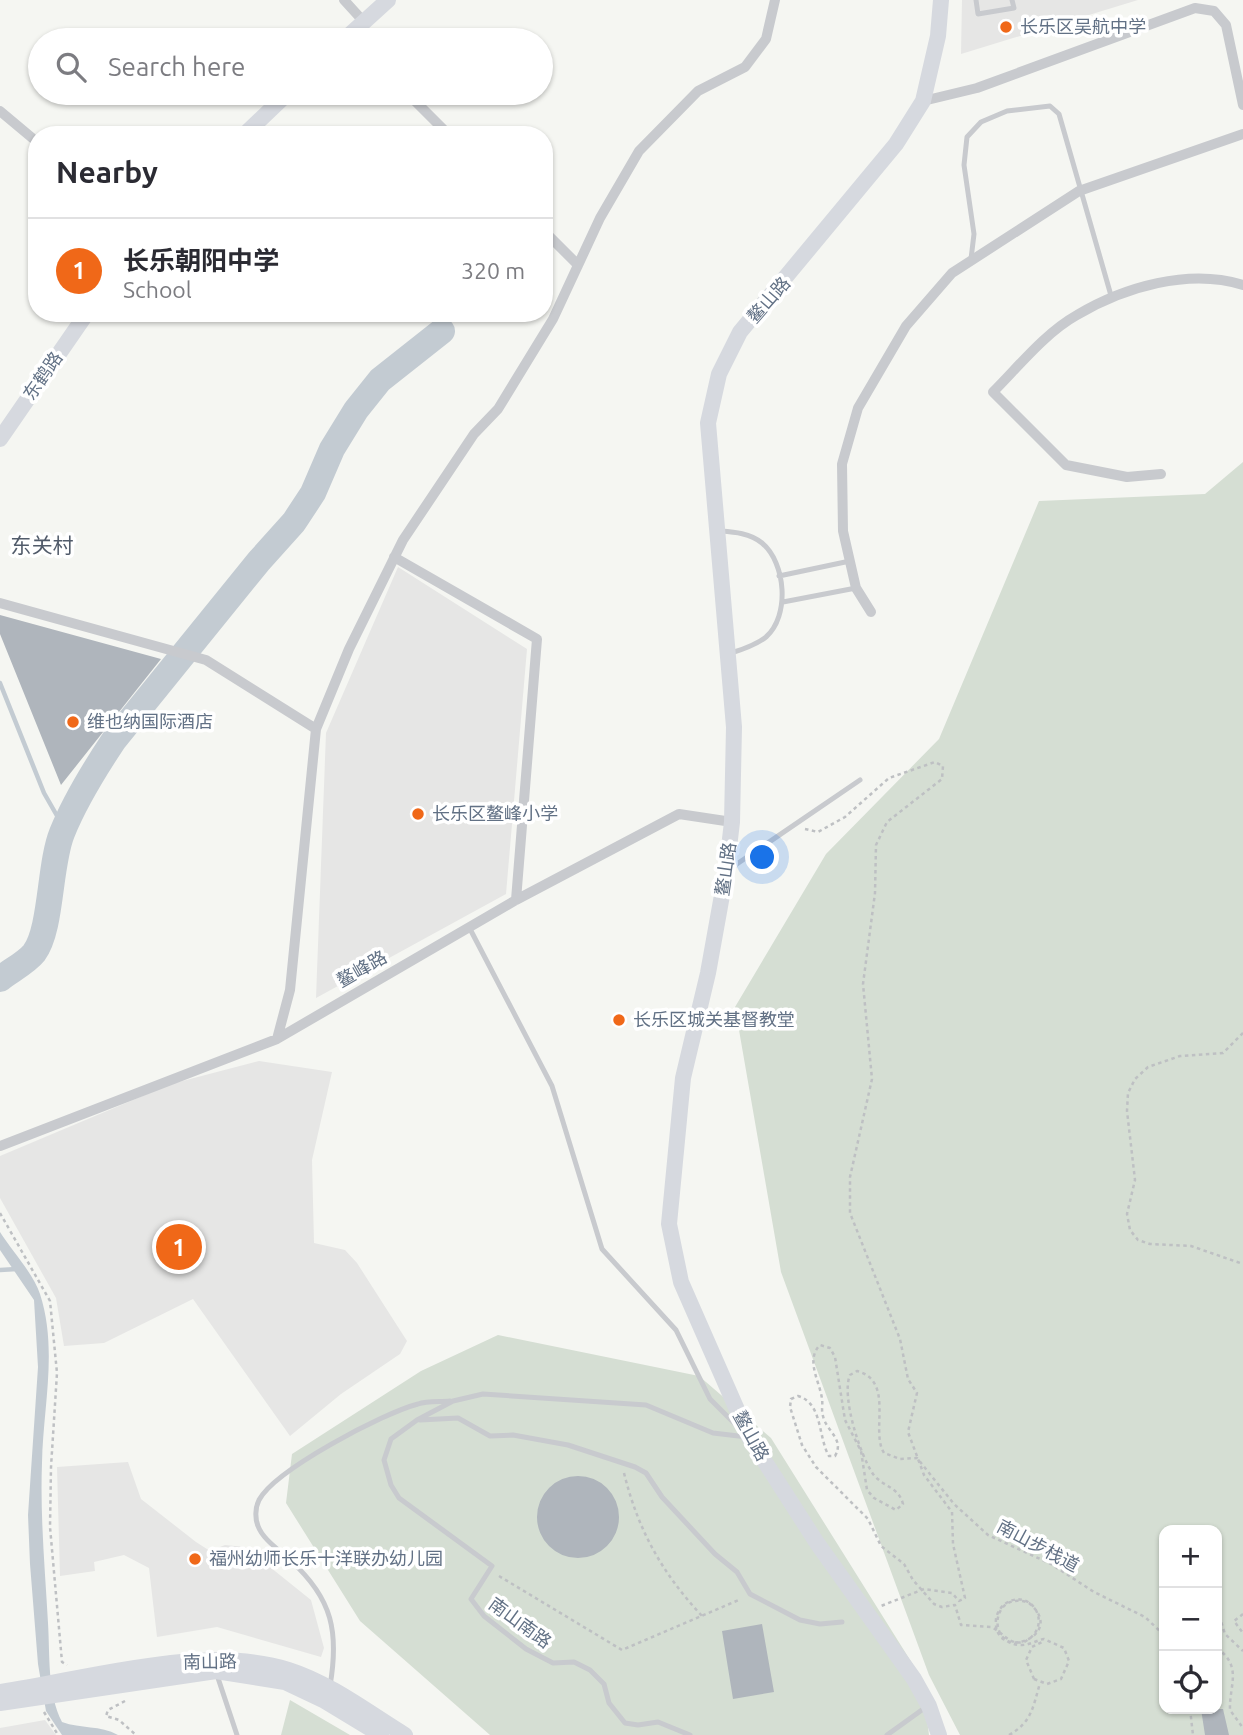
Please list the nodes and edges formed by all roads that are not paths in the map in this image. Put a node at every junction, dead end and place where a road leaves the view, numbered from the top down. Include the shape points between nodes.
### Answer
1 (344, 0) edge
2 (388, 0) edge
3 (775, 0) edge
4 (941, 0) edge
5 (976, 0) edge
6 (1012, 0) edge
7 (364, 22) junction
8 (359, 28) edge
9 (923, 100) junction
10 (275, 105) edge
11 (419, 105) edge
12 (1243, 105) edge
13 (0, 111) edge
14 (253, 126) edge
15 (440, 126) edge
16 (28, 134) edge
17 (1243, 134) edge
18 (1079, 191) junction
19 (553, 240) edge
20 (971, 261) junction
21 (578, 265) junction
22 (1243, 285) edge
23 (1112, 299) junction
24 (553, 319) edge
25 (81, 322) edge
26 (551, 322) edge
27 (0, 439) edge
28 (1161, 474) dead end
29 (717, 531) junction
30 (394, 557) junction
31 (850, 561) junction
32 (779, 576) junction
33 (856, 588) junction
34 (783, 602) junction
35 (0, 603) edge
36 (872, 612) dead end
37 (729, 654) junction
38 (316, 729) junction
39 (860, 780) dead end
40 (732, 822) junction
41 (726, 873) junction
42 (516, 900) junction
43 (469, 927) junction
44 (277, 1039) junction
45 (0, 1146) edge
46 (453, 1401) junction
47 (417, 1420) junction
48 (749, 1437) junction
49 (842, 1622) dead end
50 (216, 1671) junction
51 (74, 1679) junction
52 (329, 1689) junction
53 (0, 1692) edge
54 (33, 1699) junction
55 (0, 1703) edge
56 (929, 1706) junction
57 (237, 1735) edge
58 (381, 1735) edge
59 (405, 1735) edge
60 (690, 1735) edge
61 (887, 1735) edge
62 (939, 1735) edge

1 - 7 street
2 - 7 street
3 - 21 street via 766,39 745,67 698,91 639,151
4 - 9 street, 鳌山路
5 - 6 lane via 978,15 1014,8
7 - 8 street
9 - 12 street via 976,88 1195,8 1213,11 1226,25
9 - 29 street, 鳌山路 via 896,144 740,332 719,373 708,423
10 - 14 street
11 - 15 street
13 - 16 street
17 - 18 street
18 - 20 street
18 - 20 lane via 1059,114 1050,106 1007,111 981,122 967,137 964,165 974,234
18 - 23 lane
19 - 21 street
20 - 31 street via 952,273 906,326 858,408 842,464 843,531
21 - 24 street
22 - 23 street via 1188,277
23 - 28 street via 1075,315 993,392 1066,465 1127,477
25 - 27 street, 东鹤路
26 - 30 street via 498,409 474,434
29 - 32 lane via 740,532 762,542
29 - 37 street, 鳌山路
30 - 38 street
30 - 42 street via 537,639
31 - 32 lane
31 - 33 street
32 - 34 lane
33 - 34 lane
33 - 36 street
34 - 37 lane via 768,635
35 - 38 street via 206,660
37 - 40 street, 鳌山路 via 734,727
38 - 44 street via 289,990
39 - 41 lane
40 - 41 street, 鳌山路
40 - 42 street, 鳌峰路 via 678,814
41 - 48 street, 鳌山路 via 683,1078 669,1224 681,1282
42 - 43 street, 鳌峰路
43 - 44 street, 鳌峰路
43 - 48 lane via 552,1086 602,1249 676,1330 710,1399
44 - 45 street, 鳌峰路
46 - 47 lane, 南山南路
46 - 48 lane, 南山南路 via 483,1394 646,1405 713,1433
46 - 52 lane via 419,1403 370,1422 318,1452 259,1500 255,1513 258,1528 319,1591 333,1623 335,1657
47 - 49 lane via 458,1418 490,1436 513,1435 568,1445 646,1473 662,1497 737,1572 750,1594 800,1620
47 - 60 lane, 南山南路 via 391,1439 384,1461 391,1485 422,1517 492,1566 471,1599 501,1631 545,1660 574,1662 590,1670 604,1684 609,1703 625,1723 658,1722
48 - 56 street, 鳌山路
50 - 51 street, 南山路
50 - 57 lane
50 - 58 street, 南山路 via 285,1682
51 - 52 street, 南山路 via 202,1658 290,1670
51 - 54 street, 南山路
52 - 59 street, 南山路
53 - 54 street, 南山路
54 - 55 street, 南山路
56 - 61 lane
56 - 62 street, 鳌山路

